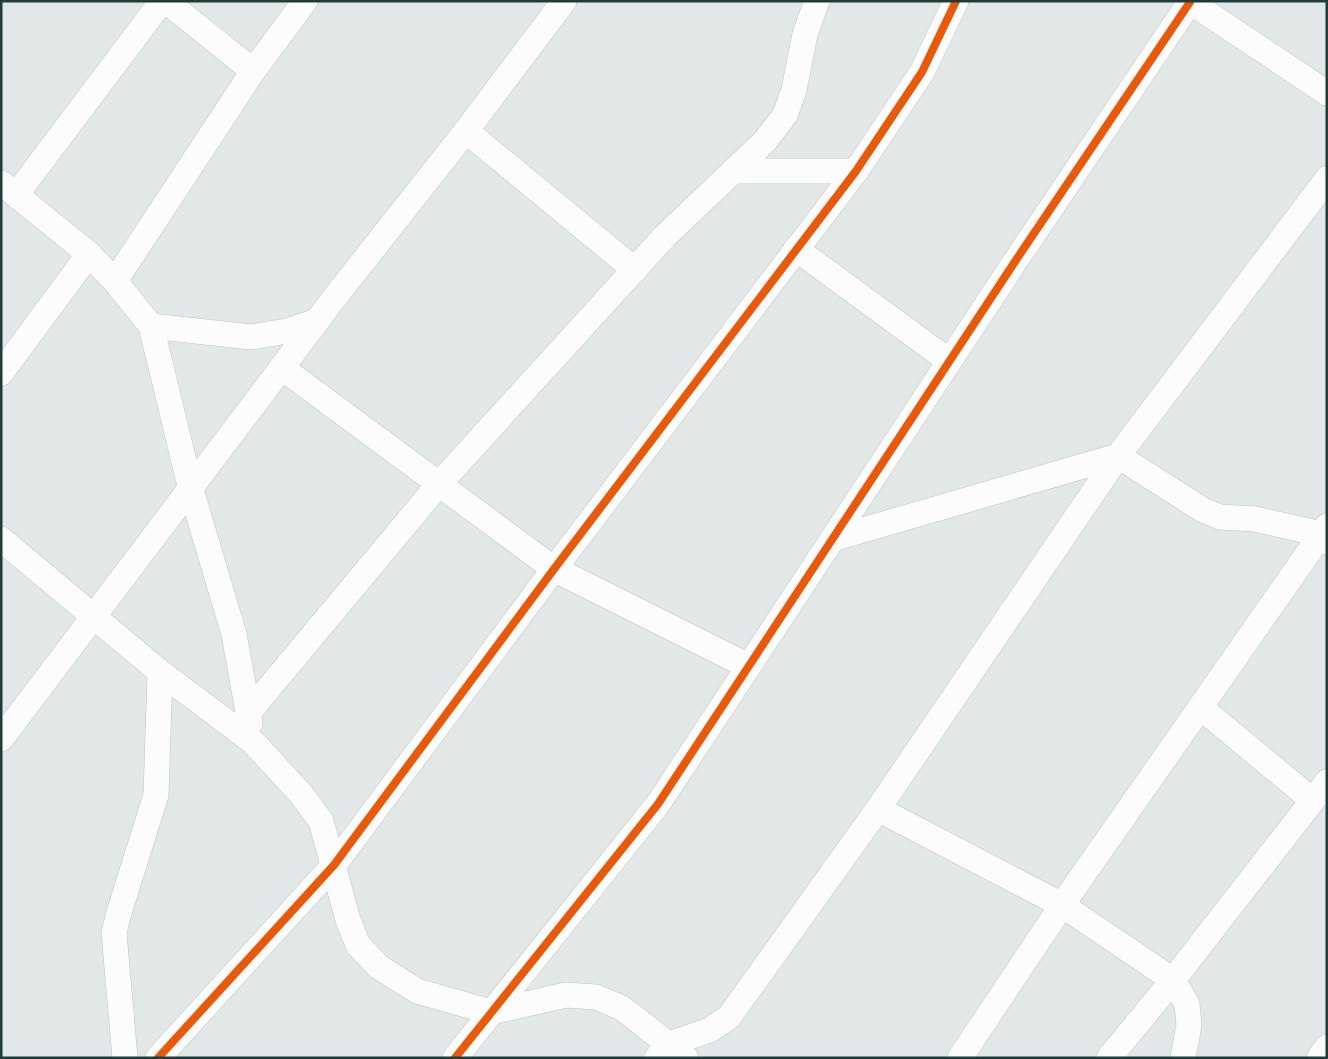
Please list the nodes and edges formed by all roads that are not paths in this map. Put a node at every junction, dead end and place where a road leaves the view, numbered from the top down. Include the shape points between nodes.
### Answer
1 (162, 1) edge
2 (166, 1) edge
3 (305, 1) edge
4 (564, 1) edge
5 (817, 1) edge
6 (956, 1) edge
7 (1189, 2) edge
8 (253, 71) junction
9 (1327, 93) edge
10 (466, 131) junction
11 (733, 171) junction
12 (856, 171) junction
13 (1327, 180) edge
14 (8, 189) edge
15 (796, 249) junction
16 (89, 254) junction
17 (634, 270) junction
18 (115, 281) junction
19 (317, 322) junction
20 (151, 326) junction
21 (949, 360) junction
22 (282, 368) junction
23 (1, 373) edge
24 (1118, 456) junction
25 (439, 484) junction
26 (190, 490) junction
27 (1325, 534) edge
28 (1, 539) edge
29 (832, 539) junction
30 (554, 568) junction
31 (94, 615) junction
32 (748, 666) junction
33 (160, 672) junction
34 (1200, 707) junction
35 (248, 713) junction
36 (1, 739) edge
37 (253, 742) junction
38 (1320, 791) edge
39 (878, 809) junction
40 (334, 865) junction
41 (1062, 905) junction
42 (1173, 980) junction
43 (491, 1012) junction
44 (1327, 1047) edge
45 (671, 1053) edge
46 (125, 1058) edge
47 (158, 1058) edge
48 (455, 1058) edge
49 (960, 1058) edge
50 (1109, 1058) edge
51 (1183, 1058) edge
52 (1319, 1058) edge

1 - 14 street
2 - 8 street
3 - 8 street
4 - 10 street
5 - 11 street via 785,114 764,141
6 - 12 street via 922,72
7 - 9 street
7 - 21 street
8 - 18 street
10 - 17 street
10 - 19 street
11 - 12 street
11 - 17 street
12 - 15 street
13 - 24 street
14 - 16 street
15 - 21 street
15 - 30 street
16 - 18 street
16 - 23 street
17 - 25 street
18 - 20 street
19 - 20 street via 251,337
19 - 22 street
20 - 26 street
21 - 29 street
22 - 25 street
22 - 26 street
24 - 27 street via 1203,510 1220,517 1254,519
24 - 29 street
24 - 39 street
25 - 30 street
25 - 35 street
26 - 31 street
26 - 35 street via 234,634
27 - 34 street
28 - 31 street
29 - 32 street
30 - 32 street
30 - 40 street
31 - 33 street
31 - 36 street
32 - 43 street via 658,804
33 - 37 street
33 - 46 street via 156,795 114,933
34 - 38 street
34 - 41 street
35 - 37 street
37 - 40 street via 322,821
38 - 42 street
39 - 41 street
39 - 45 street via 729,1017
40 - 43 street via 358,945 379,967 417,991
40 - 47 street
41 - 42 street
41 - 49 street
42 - 50 street
42 - 51 street via 1187,1004 1189,1025
43 - 45 street via 566,995 596,997 622,1008
43 - 48 street
44 - 52 street

